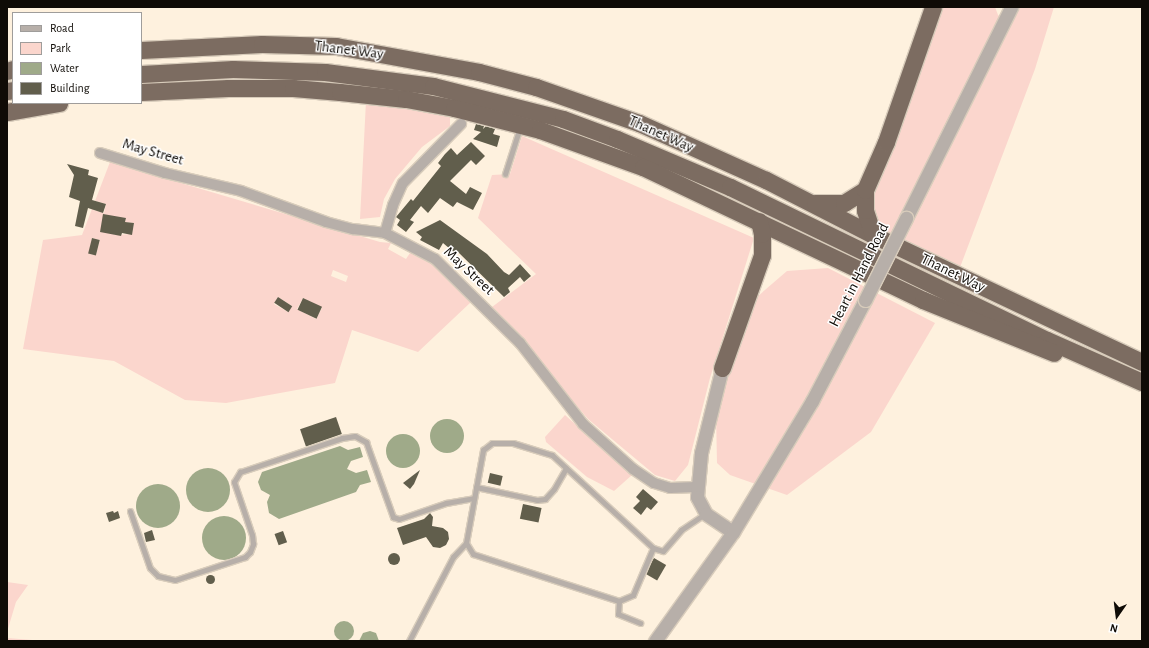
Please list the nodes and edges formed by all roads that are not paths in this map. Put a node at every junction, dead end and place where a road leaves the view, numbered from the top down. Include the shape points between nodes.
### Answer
1 (933, 7) edge
2 (1011, 7) edge
3 (142, 50) edge
4 (142, 74) edge
5 (142, 92) edge
6 (53, 104) edge
7 (7, 112) edge
8 (461, 124) dead end
9 (521, 124) junction
10 (100, 154) dead end
11 (505, 174) dead end
12 (865, 190) junction
13 (808, 202) junction
14 (759, 221) junction
15 (385, 232) junction
16 (873, 235) junction
17 (792, 236) junction
18 (762, 255) junction
19 (1142, 362) edge
20 (722, 368) joint
21 (1139, 381) edge
22 (566, 468) junction
23 (476, 487) junction
24 (696, 487) junction
25 (474, 498) junction
26 (130, 511) dead end
27 (706, 514) junction
28 (733, 532) junction
29 (466, 543) junction
30 (653, 548) junction
31 (619, 601) junction
32 (640, 623) dead end
33 (409, 641) edge
34 (655, 641) edge

1 - 12 highway via 889,135
2 - 28 street, Heart in Hand Road, bridge via 812,401
3 - 13 highway, Thanet Way via 262,44 336,46 479,72 536,87 639,123
4 - 21 highway, Thanet Way via 233,69 364,76 433,86 563,118 617,138 730,187 1047,340
5 - 9 highway via 293,88 406,99
6 - 7 highway
8 - 15 street via 403,183
9 - 11 lane
9 - 14 highway via 643,167
10 - 15 street, May Street via 165,173 241,190 326,222 354,229
12 - 13 highway via 844,203
12 - 16 highway via 865,210
13 - 16 highway, Thanet Way
14 - 17 highway
14 - 18 highway
15 - 24 street, May Street via 435,259 520,343 583,424 633,469 654,483 670,488
16 - 19 highway, Thanet Way
17 - 18 highway via 779,240
17 - 21 highway via 923,300 1030,345
18 - 20 highway
20 - 24 street via 701,453
22 - 23 lane via 545,499 537,500
22 - 23 lane via 552,455 513,443 492,443 483,450
22 - 30 lane
23 - 25 lane
24 - 27 street via 697,497
25 - 26 lane via 446,503 399,519 393,517 366,442 355,436 342,438 240,472 234,482 252,535 253,544 250,552 245,558 175,580 158,576 150,568
25 - 29 lane
27 - 28 street
27 - 30 lane via 681,530 663,550
28 - 34 street, Heart in Hand Road
29 - 31 lane via 472,554
29 - 33 lane via 453,557
30 - 31 lane via 633,595
31 - 32 lane via 618,614

